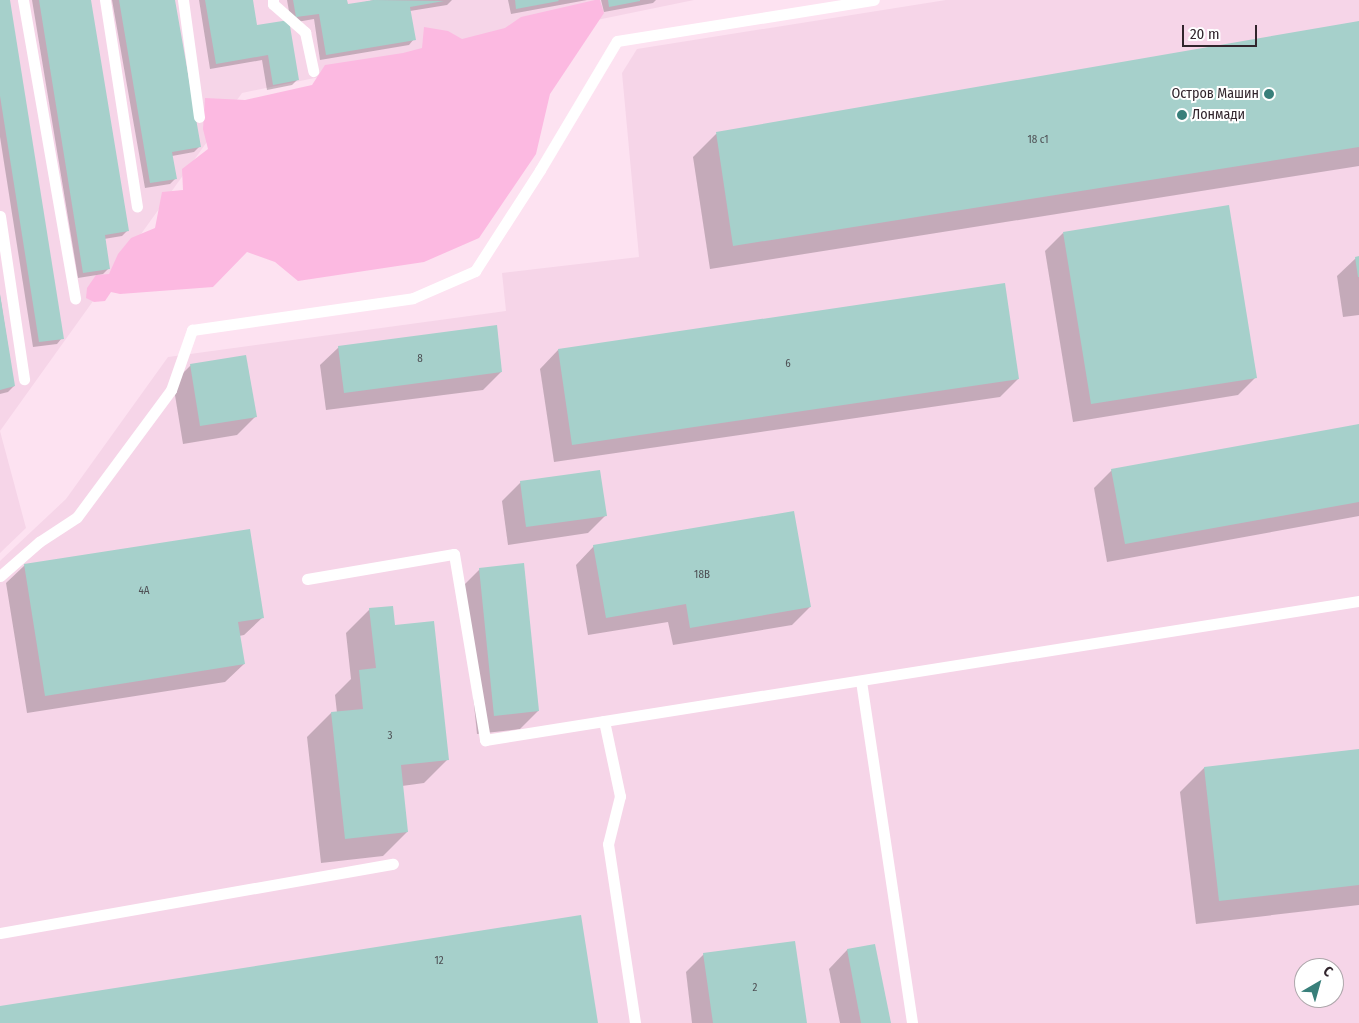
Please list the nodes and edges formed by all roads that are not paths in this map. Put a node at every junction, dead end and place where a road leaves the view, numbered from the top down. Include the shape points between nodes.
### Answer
1 (23, 0) edge
2 (105, 0) edge
3 (184, 0) edge
4 (273, 0) edge
5 (874, 0) edge
6 (314, 71) dead end
7 (199, 117) dead end
8 (137, 207) dead end
9 (0, 216) edge
10 (75, 299) dead end
11 (24, 379) dead end
12 (0, 576) edge
13 (307, 579) dead end
14 (1359, 601) edge
15 (861, 681) junction
16 (604, 721) junction
17 (393, 864) dead end
18 (0, 933) edge
19 (635, 1023) edge
20 (912, 1023) edge

1 - 10 lane
2 - 8 lane
3 - 7 lane
4 - 6 lane via 273,4 305,32
5 - 12 lane via 617,41 540,170 475,270 413,298 192,330 171,390 77,517 39,542
9 - 11 lane
13 - 16 lane via 454,554 485,740
14 - 15 lane
15 - 16 lane
15 - 20 lane
16 - 19 lane via 620,796 608,844
17 - 18 lane

